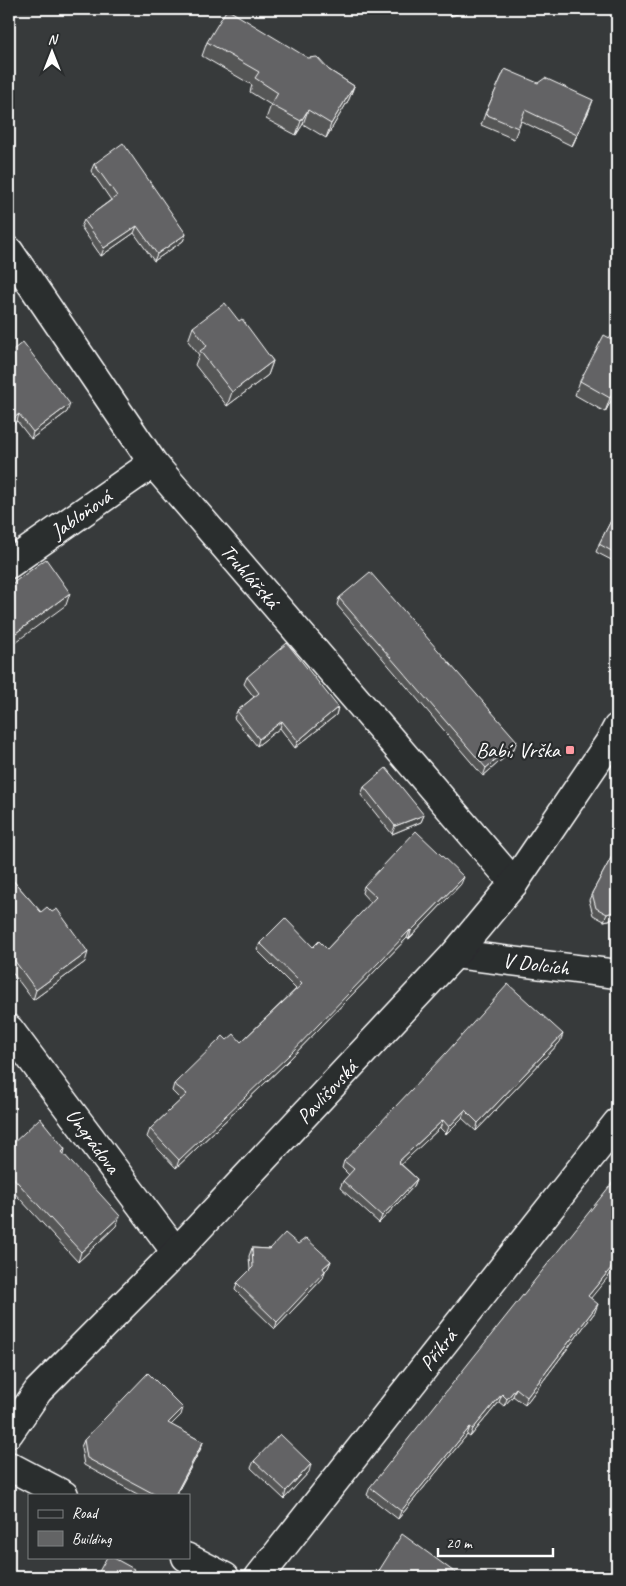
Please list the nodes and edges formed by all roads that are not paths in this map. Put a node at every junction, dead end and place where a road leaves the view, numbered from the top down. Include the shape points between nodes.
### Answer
1 (9, 251) edge
2 (153, 463) junction
3 (9, 564) edge
4 (617, 728) edge
5 (514, 883) junction
6 (455, 954) junction
7 (617, 974) edge
8 (9, 1029) edge
9 (617, 1123) edge
10 (176, 1252) junction
11 (9, 1433) edge
12 (9, 1466) edge
13 (62, 1494) edge
14 (188, 1558) edge
15 (225, 1577) edge
16 (259, 1577) edge

1 - 2 street, Truhlářská
2 - 3 street, Jabloňová
2 - 5 street, Truhlářská
4 - 5 street, Pavlišovská
5 - 6 street, Pavlišovská
6 - 7 street, V Dolcích
6 - 10 street, Pavlišovská
8 - 10 street, Ungrádova
9 - 16 street, Příkrá
10 - 11 street, Pavlišovská via 38,1391
12 - 13 street
14 - 15 street

